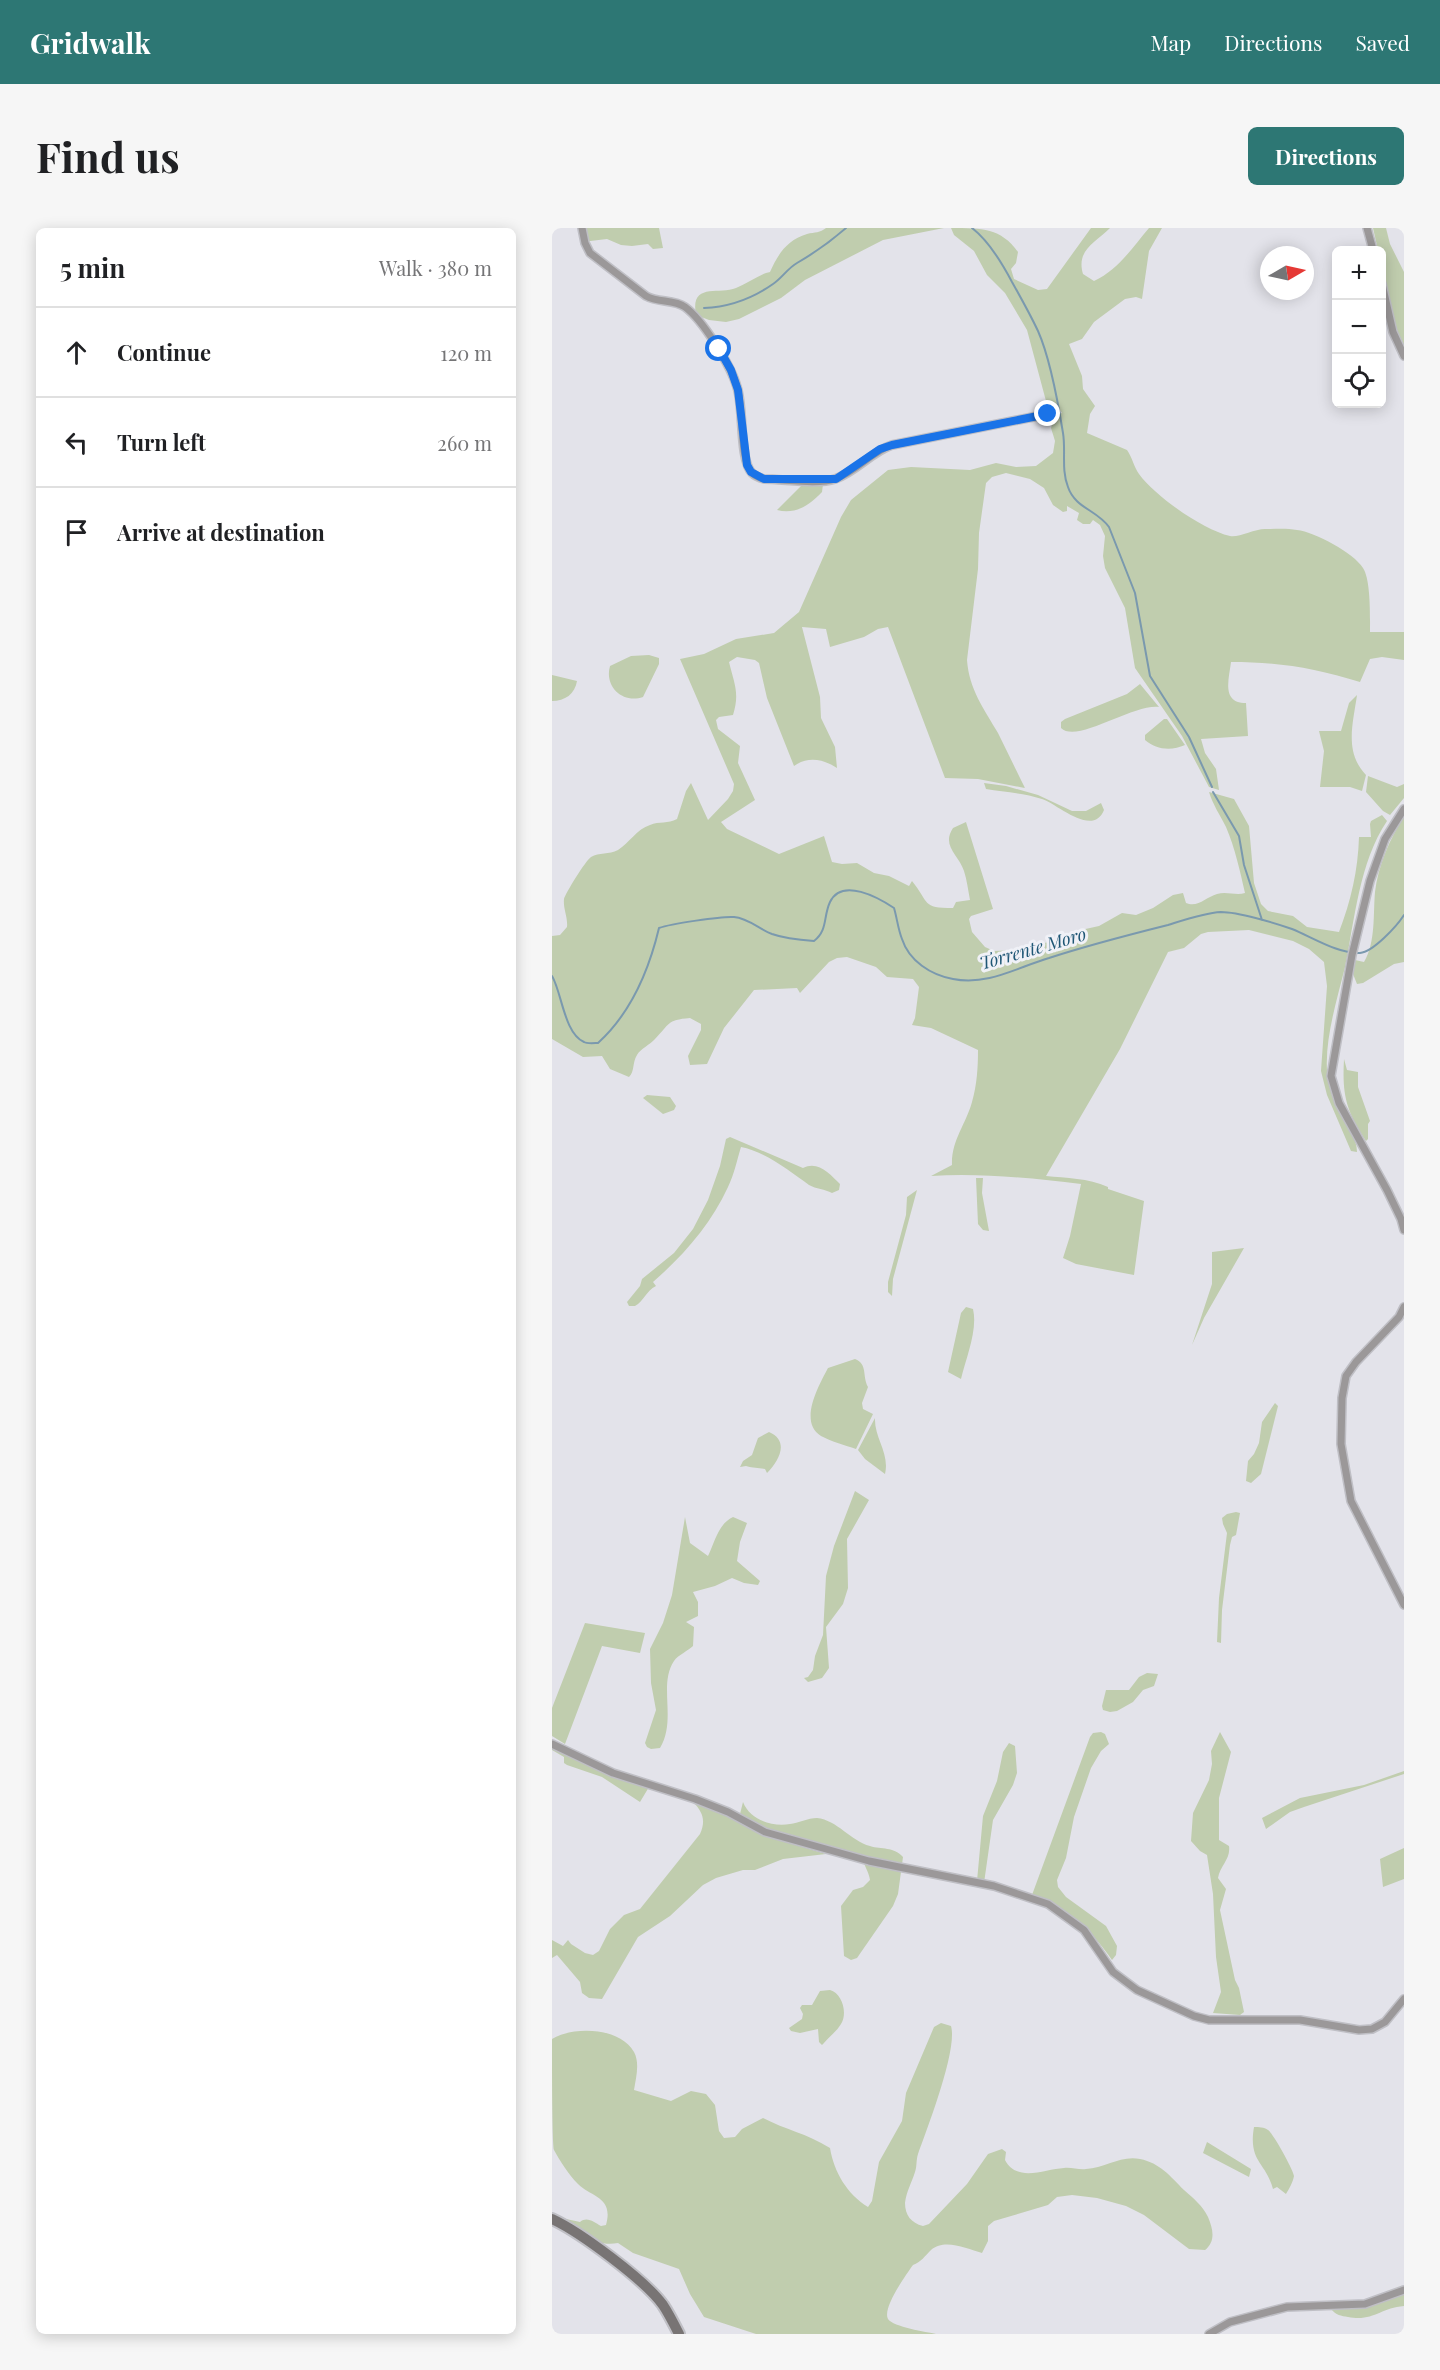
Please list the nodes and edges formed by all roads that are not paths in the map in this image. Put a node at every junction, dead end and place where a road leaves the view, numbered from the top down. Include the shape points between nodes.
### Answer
1 (582, 228) edge
2 (1367, 228) edge
3 (1372, 246) edge
4 (1386, 300) edge
5 (1404, 356) edge
6 (1048, 414) dead end
7 (1404, 809) edge
8 (1404, 1230) edge
9 (1404, 1307) edge
10 (1404, 1605) edge
11 (552, 1744) edge
12 (1404, 1999) edge
13 (552, 2219) edge
14 (1404, 2290) edge
15 (679, 2334) edge
16 (1209, 2334) edge

1 - 6 street via 590,253 654,301 677,302 686,307 719,349 738,390 747,465 756,476 836,479 892,445
2 - 3 street
4 - 5 street
7 - 8 street via 1377,858 1359,927 1331,1076 1339,1103 1387,1190
9 - 10 street via 1346,1376 1341,1444 1351,1501
11 - 12 street via 613,1773 728,1812 765,1832 869,1861 994,1887 1048,1904 1084,1930 1113,1972 1137,1990 1194,2016 1209,2020 1300,2020 1372,2029 1385,2022
13 - 15 street via 595,2246 646,2287 662,2304
14 - 16 street via 1365,2304 1287,2307 1230,2322

